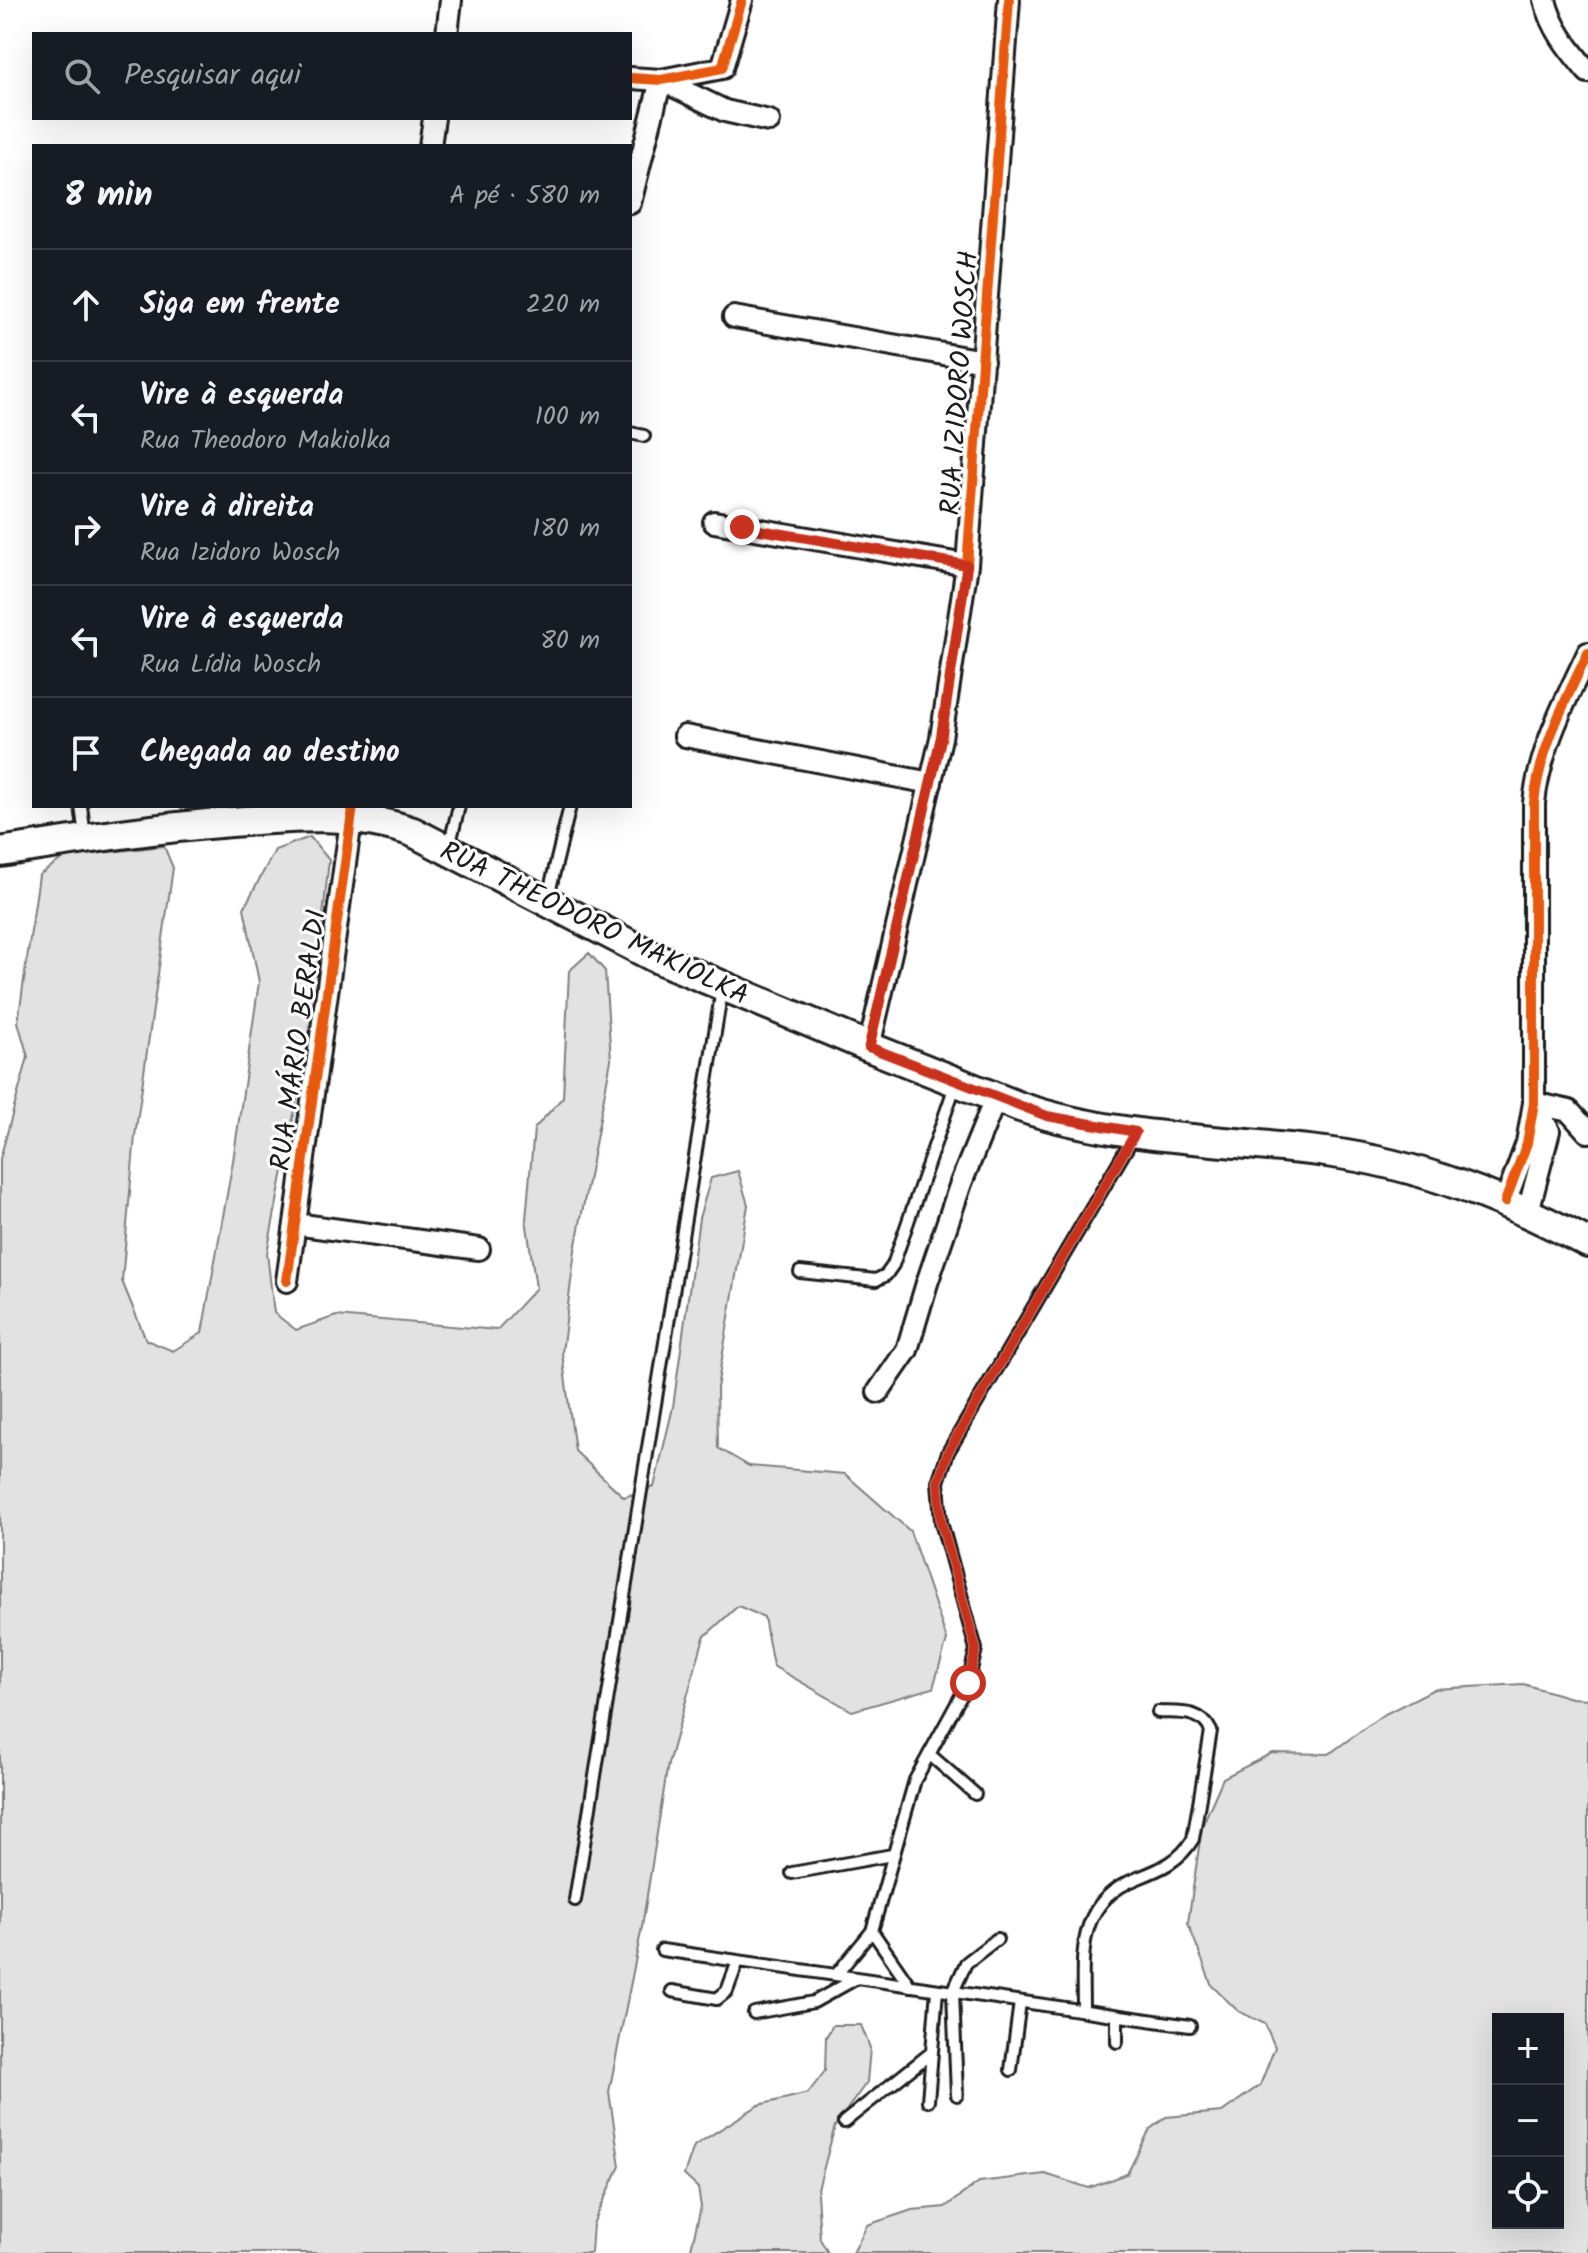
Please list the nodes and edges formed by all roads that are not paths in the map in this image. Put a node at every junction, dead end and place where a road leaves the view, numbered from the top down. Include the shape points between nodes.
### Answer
1 (451, 0) edge
2 (742, 0) edge
3 (1009, 0) edge
4 (1545, 0) edge
5 (447, 32) edge
6 (1588, 72) edge
7 (632, 78) edge
8 (661, 80) junction
9 (434, 120) edge
10 (769, 121) dead end
11 (430, 144) edge
12 (632, 195) edge
13 (734, 317) dead end
14 (983, 361) junction
15 (632, 433) edge
16 (644, 436) dead end
17 (714, 522) dead end
18 (967, 565) junction
19 (1588, 653) edge
20 (685, 736) dead end
21 (931, 783) junction
22 (81, 808) edge
23 (458, 808) edge
24 (570, 808) edge
25 (352, 812) edge
26 (85, 839) junction
27 (448, 850) junction
28 (0, 852) edge
29 (547, 903) junction
30 (722, 987) junction
31 (869, 1047) junction
32 (956, 1081) junction
33 (996, 1097) junction
34 (1534, 1103) junction
35 (1136, 1132) junction
36 (1588, 1132) edge
37 (1516, 1207) junction
38 (295, 1224) junction
39 (1588, 1243) edge
40 (479, 1249) dead end
41 (800, 1272) dead end
42 (287, 1281) dead end
43 (878, 1392) dead end
44 (1158, 1712) dead end
45 (929, 1754) junction
46 (975, 1794) dead end
47 (892, 1855) junction
48 (792, 1873) dead end
49 (575, 1900) dead end
50 (872, 1931) junction
51 (997, 1939) dead end
52 (662, 1950) dead end
53 (738, 1961) junction
54 (836, 1975) junction
55 (857, 1978) junction
56 (910, 1986) junction
57 (937, 1990) junction
58 (672, 1991) dead end
59 (953, 1992) junction
60 (1020, 2002) junction
61 (1083, 2011) junction
62 (754, 2013) dead end
63 (1117, 2016) junction
64 (1190, 2026) dead end
65 (1117, 2042) dead end
66 (931, 2053) junction
67 (1011, 2070) dead end
68 (957, 2095) dead end
69 (928, 2101) dead end
70 (844, 2122) dead end

1 - 5 street
2 - 8 street via 722,68
3 - 14 street, RUA IZIDORO WOSCH
4 - 6 street via 1562,40
7 - 8 street
8 - 10 street via 725,111
8 - 12 street
9 - 11 street
13 - 14 street
14 - 18 street, RUA IZIDORO WOSCH
15 - 16 lane
17 - 18 street
18 - 21 street, RUA IZIDORO WOSCH
19 - 34 street via 1537,777
20 - 21 street
21 - 31 street, RUA IZIDORO WOSCH
22 - 26 lane
23 - 27 lane
24 - 29 lane
25 - 26 main road, RUA THEODORO MAKIOLKA
25 - 27 main road, RUA THEODORO MAKIOLKA
25 - 38 street, RUA MÁRIO BERALDI
26 - 28 main road, RUA THEODORO MAKIOLKA
27 - 29 main road, RUA THEODORO MAKIOLKA
29 - 30 main road, RUA THEODORO MAKIOLKA
30 - 31 main road, RUA THEODORO MAKIOLKA
30 - 49 lane
31 - 32 main road, RUA THEODORO MAKIOLKA
32 - 33 main road, RUA THEODORO MAKIOLKA
32 - 41 lane via 886,1275 876,1280
33 - 35 main road, RUA THEODORO MAKIOLKA via 1074,1122
33 - 43 street via 907,1350
34 - 36 street via 1569,1111
34 - 37 street via 1549,1131
35 - 37 main road, RUA THEODORO MAKIOLKA via 1370,1160 1449,1180
35 - 45 lane via 948,1452 938,1482 941,1522 976,1649 968,1683
37 - 39 main road, RUA THEODORO MAKIOLKA
38 - 40 street
38 - 42 street, RUA MÁRIO BERALDI
44 - 61 lane via 1195,1714 1211,1731 1193,1839 1173,1862 1122,1886 1092,1915 1083,1942
45 - 46 lane
45 - 47 lane via 915,1780
47 - 48 lane
47 - 50 lane
50 - 54 lane
50 - 56 lane
51 - 59 lane via 966,1963
52 - 53 lane
53 - 54 lane
53 - 58 lane via 727,1991 717,1999
54 - 55 lane
55 - 56 lane
55 - 62 lane via 814,2002
56 - 57 lane
57 - 59 lane
57 - 66 lane
59 - 60 lane
59 - 68 lane
60 - 61 lane
60 - 67 lane
61 - 63 lane
63 - 64 lane
63 - 65 lane
66 - 69 lane
66 - 70 lane

